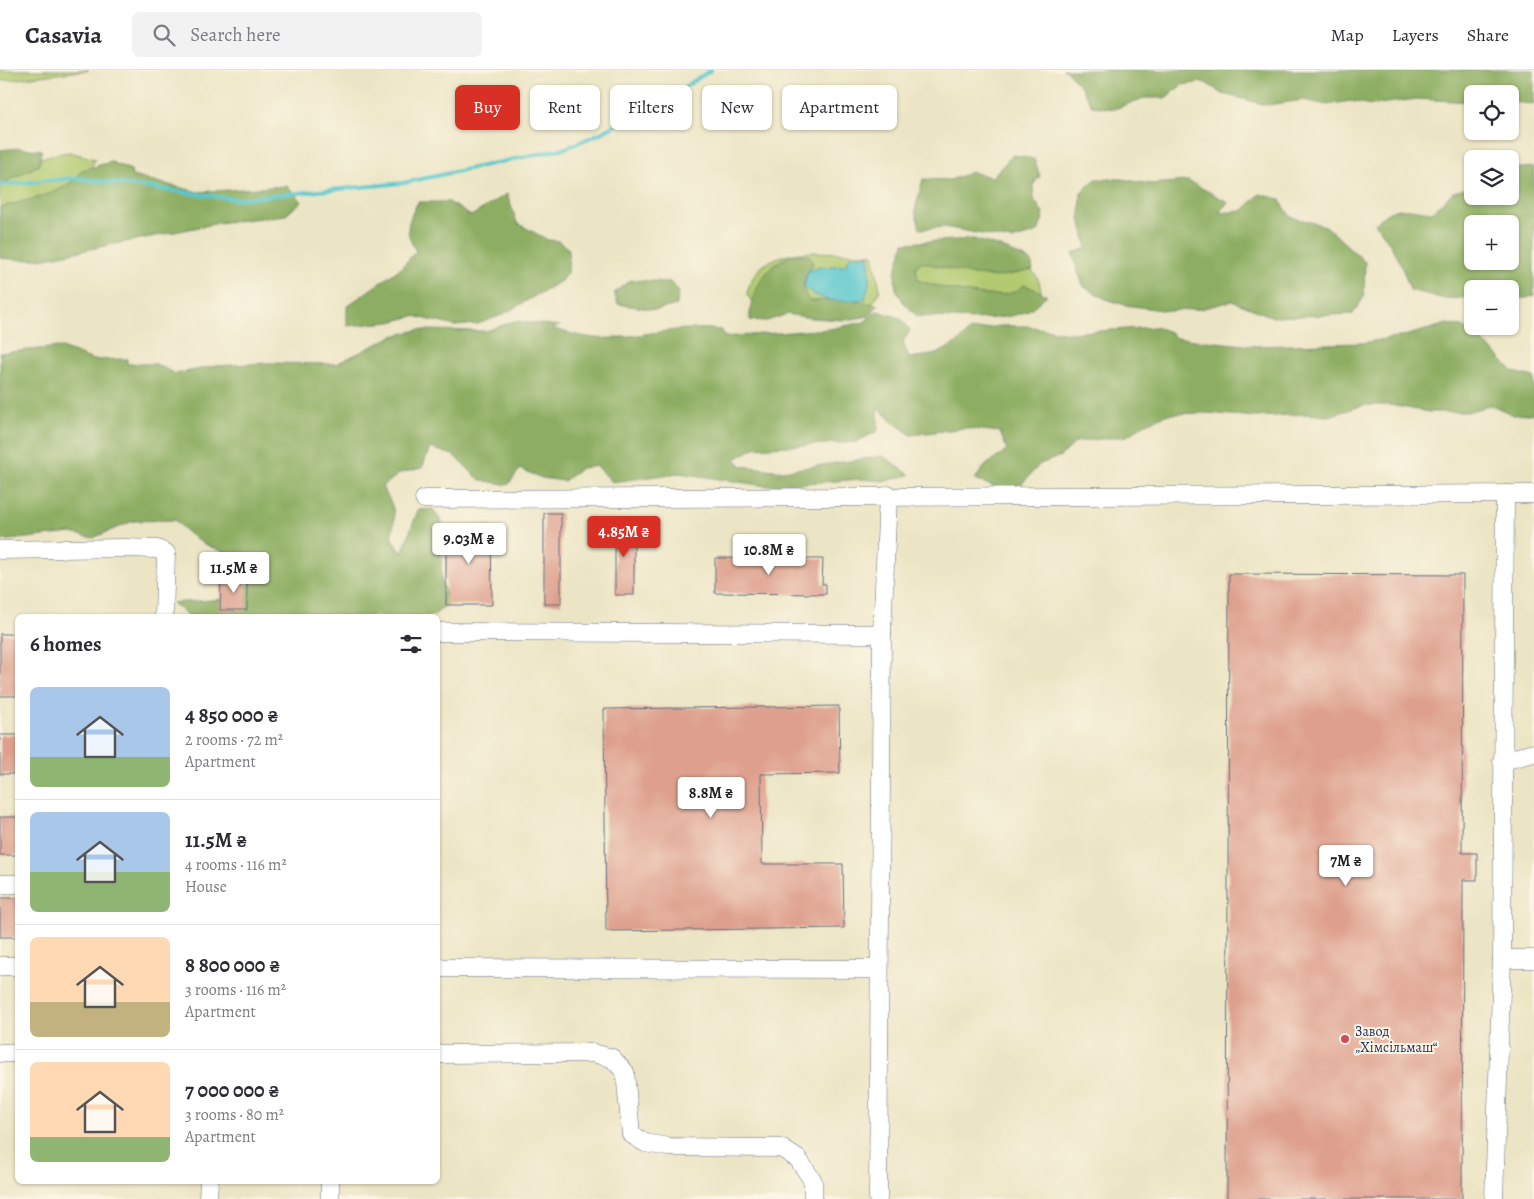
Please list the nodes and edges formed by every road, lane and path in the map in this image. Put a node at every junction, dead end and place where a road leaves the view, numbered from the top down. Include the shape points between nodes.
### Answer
1 (1505, 494) junction
2 (1534, 494) edge
3 (888, 495) junction
4 (424, 499) dead end
5 (0, 550) edge
6 (164, 614) edge
7 (440, 632) edge
8 (882, 634) junction
9 (1534, 753) edge
10 (1502, 762) junction
11 (0, 884) edge
12 (15, 884) edge
13 (1502, 959) junction
14 (1534, 959) edge
15 (0, 966) edge
16 (15, 966) edge
17 (440, 968) edge
18 (878, 969) junction
19 (0, 1053) edge
20 (15, 1053) edge
21 (440, 1054) edge
22 (209, 1184) edge
23 (330, 1184) edge
24 (208, 1199) edge
25 (330, 1199) edge
26 (813, 1199) edge
27 (878, 1199) edge
28 (1494, 1199) edge

1 - 2 lane
1 - 3 lane
1 - 10 lane
3 - 4 lane
3 - 8 lane
5 - 6 lane via 157,549 166,554
7 - 8 lane
8 - 18 lane
9 - 10 lane
10 - 13 lane
11 - 12 lane
13 - 14 lane
13 - 28 lane
15 - 16 lane
17 - 18 lane
18 - 27 lane
19 - 20 lane
21 - 26 lane via 593,1053 612,1058 624,1072 631,1134 645,1143 669,1147 781,1148 798,1159 813,1181
22 - 24 lane
23 - 25 lane

